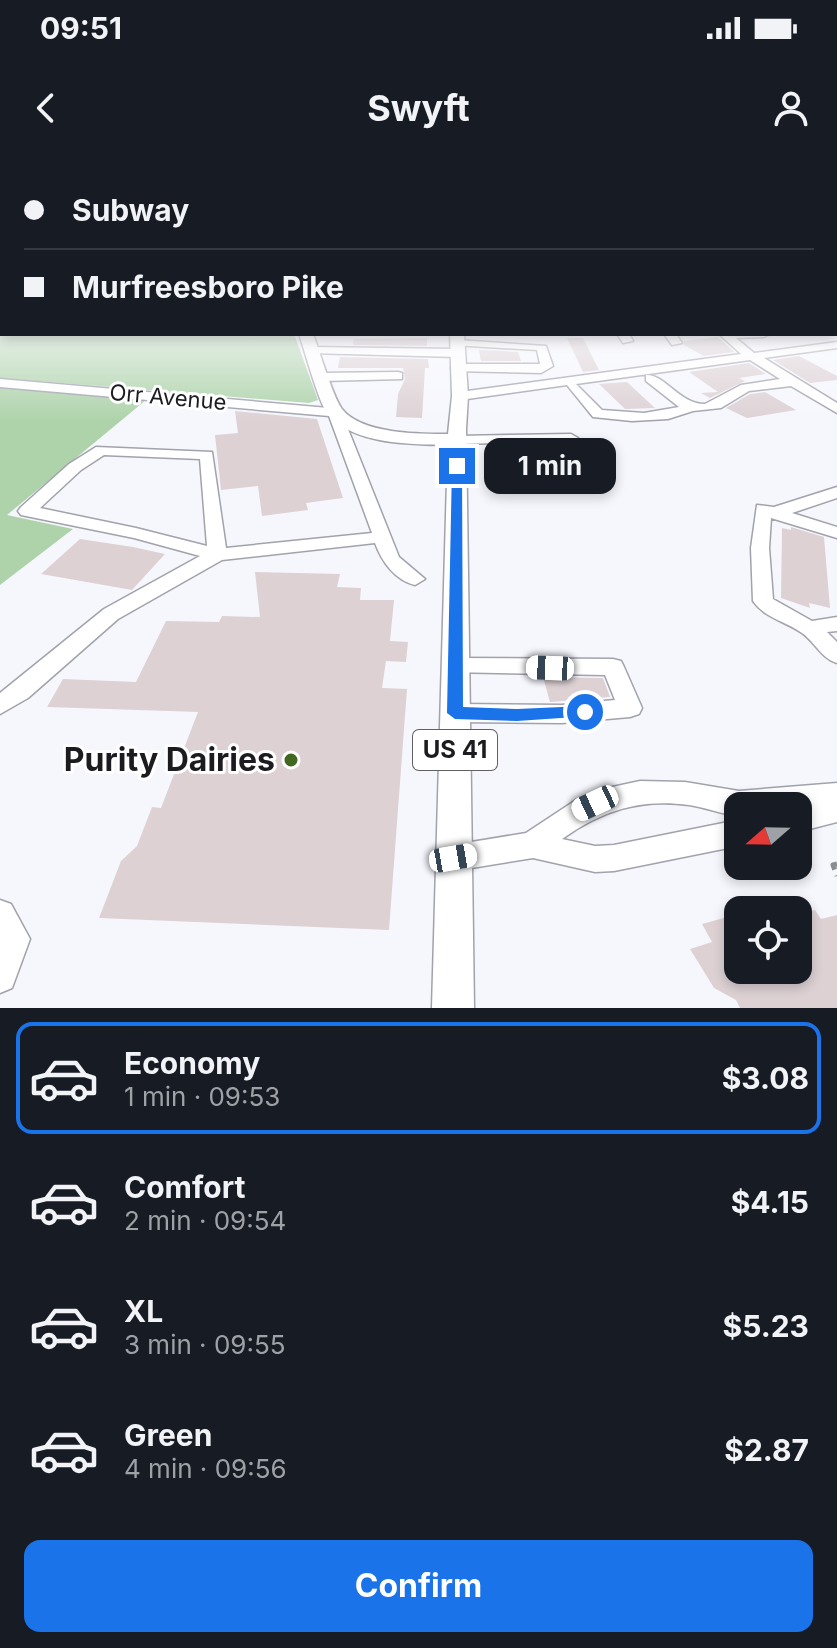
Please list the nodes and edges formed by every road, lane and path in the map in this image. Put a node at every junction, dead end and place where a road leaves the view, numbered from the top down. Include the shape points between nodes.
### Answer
1 (310, 342) edge
2 (735, 342) edge
3 (837, 345) edge
4 (457, 350) edge
5 (753, 356) junction
6 (323, 367) junction
7 (479, 374) dead end
8 (398, 376) dead end
9 (650, 378) dead end
10 (793, 382) junction
11 (0, 383) edge
12 (572, 387) dead end
13 (509, 389) junction
14 (460, 396) junction
15 (689, 408) junction
16 (837, 409) edge
17 (335, 412) junction
18 (571, 438) dead end
19 (457, 440) junction
20 (837, 492) edge
21 (773, 513) junction
22 (837, 533) edge
23 (382, 537) junction
24 (217, 555) junction
25 (415, 579) dead end
26 (837, 624) edge
27 (810, 628) junction
28 (837, 655) edge
29 (455, 666) junction
30 (0, 705) edge
31 (455, 713) junction
32 (837, 794) edge
33 (812, 799) edge
34 (724, 810) edge
35 (837, 810) edge
36 (812, 816) edge
37 (724, 820) edge
38 (533, 845) junction
39 (453, 858) junction
40 (837, 864) edge
41 (837, 876) edge
42 (0, 915) edge
43 (0, 976) edge
44 (453, 1008) edge

1 - 6 main road
2 - 5 street
3 - 5 street
4 - 4 street via 541,369 547,366 542,348 533,346
4 - 6 street
4 - 14 main road, US 41
5 - 10 street
5 - 13 street
6 - 8 street
6 - 17 main road
7 - 13 street
9 - 15 street
10 - 15 street via 748,388 711,407
10 - 16 street
11 - 17 street, Orr Avenue
12 - 15 street via 598,414 654,416
13 - 14 street
14 - 19 main road, US 41
17 - 19 main road via 375,433
17 - 23 street
18 - 19 street
19 - 29 main road, US 41
20 - 21 street
21 - 22 street
21 - 27 street via 763,509 763,601
23 - 24 street
23 - 25 street via 391,560
24 - 24 street via 203,453 95,452 28,507 30,514 136,533
24 - 30 street via 111,614
26 - 27 street
27 - 28 street
29 - 31 main road, US 41
29 - 31 street via 613,667 630,708 562,714
31 - 39 main road, US 41
32 - 33 street
34 - 38 street via 684,793 621,796 571,814
35 - 36 street
37 - 38 street via 614,858
38 - 39 street
39 - 44 main road, US 41
40 - 41 path
42 - 43 street via 14,939

